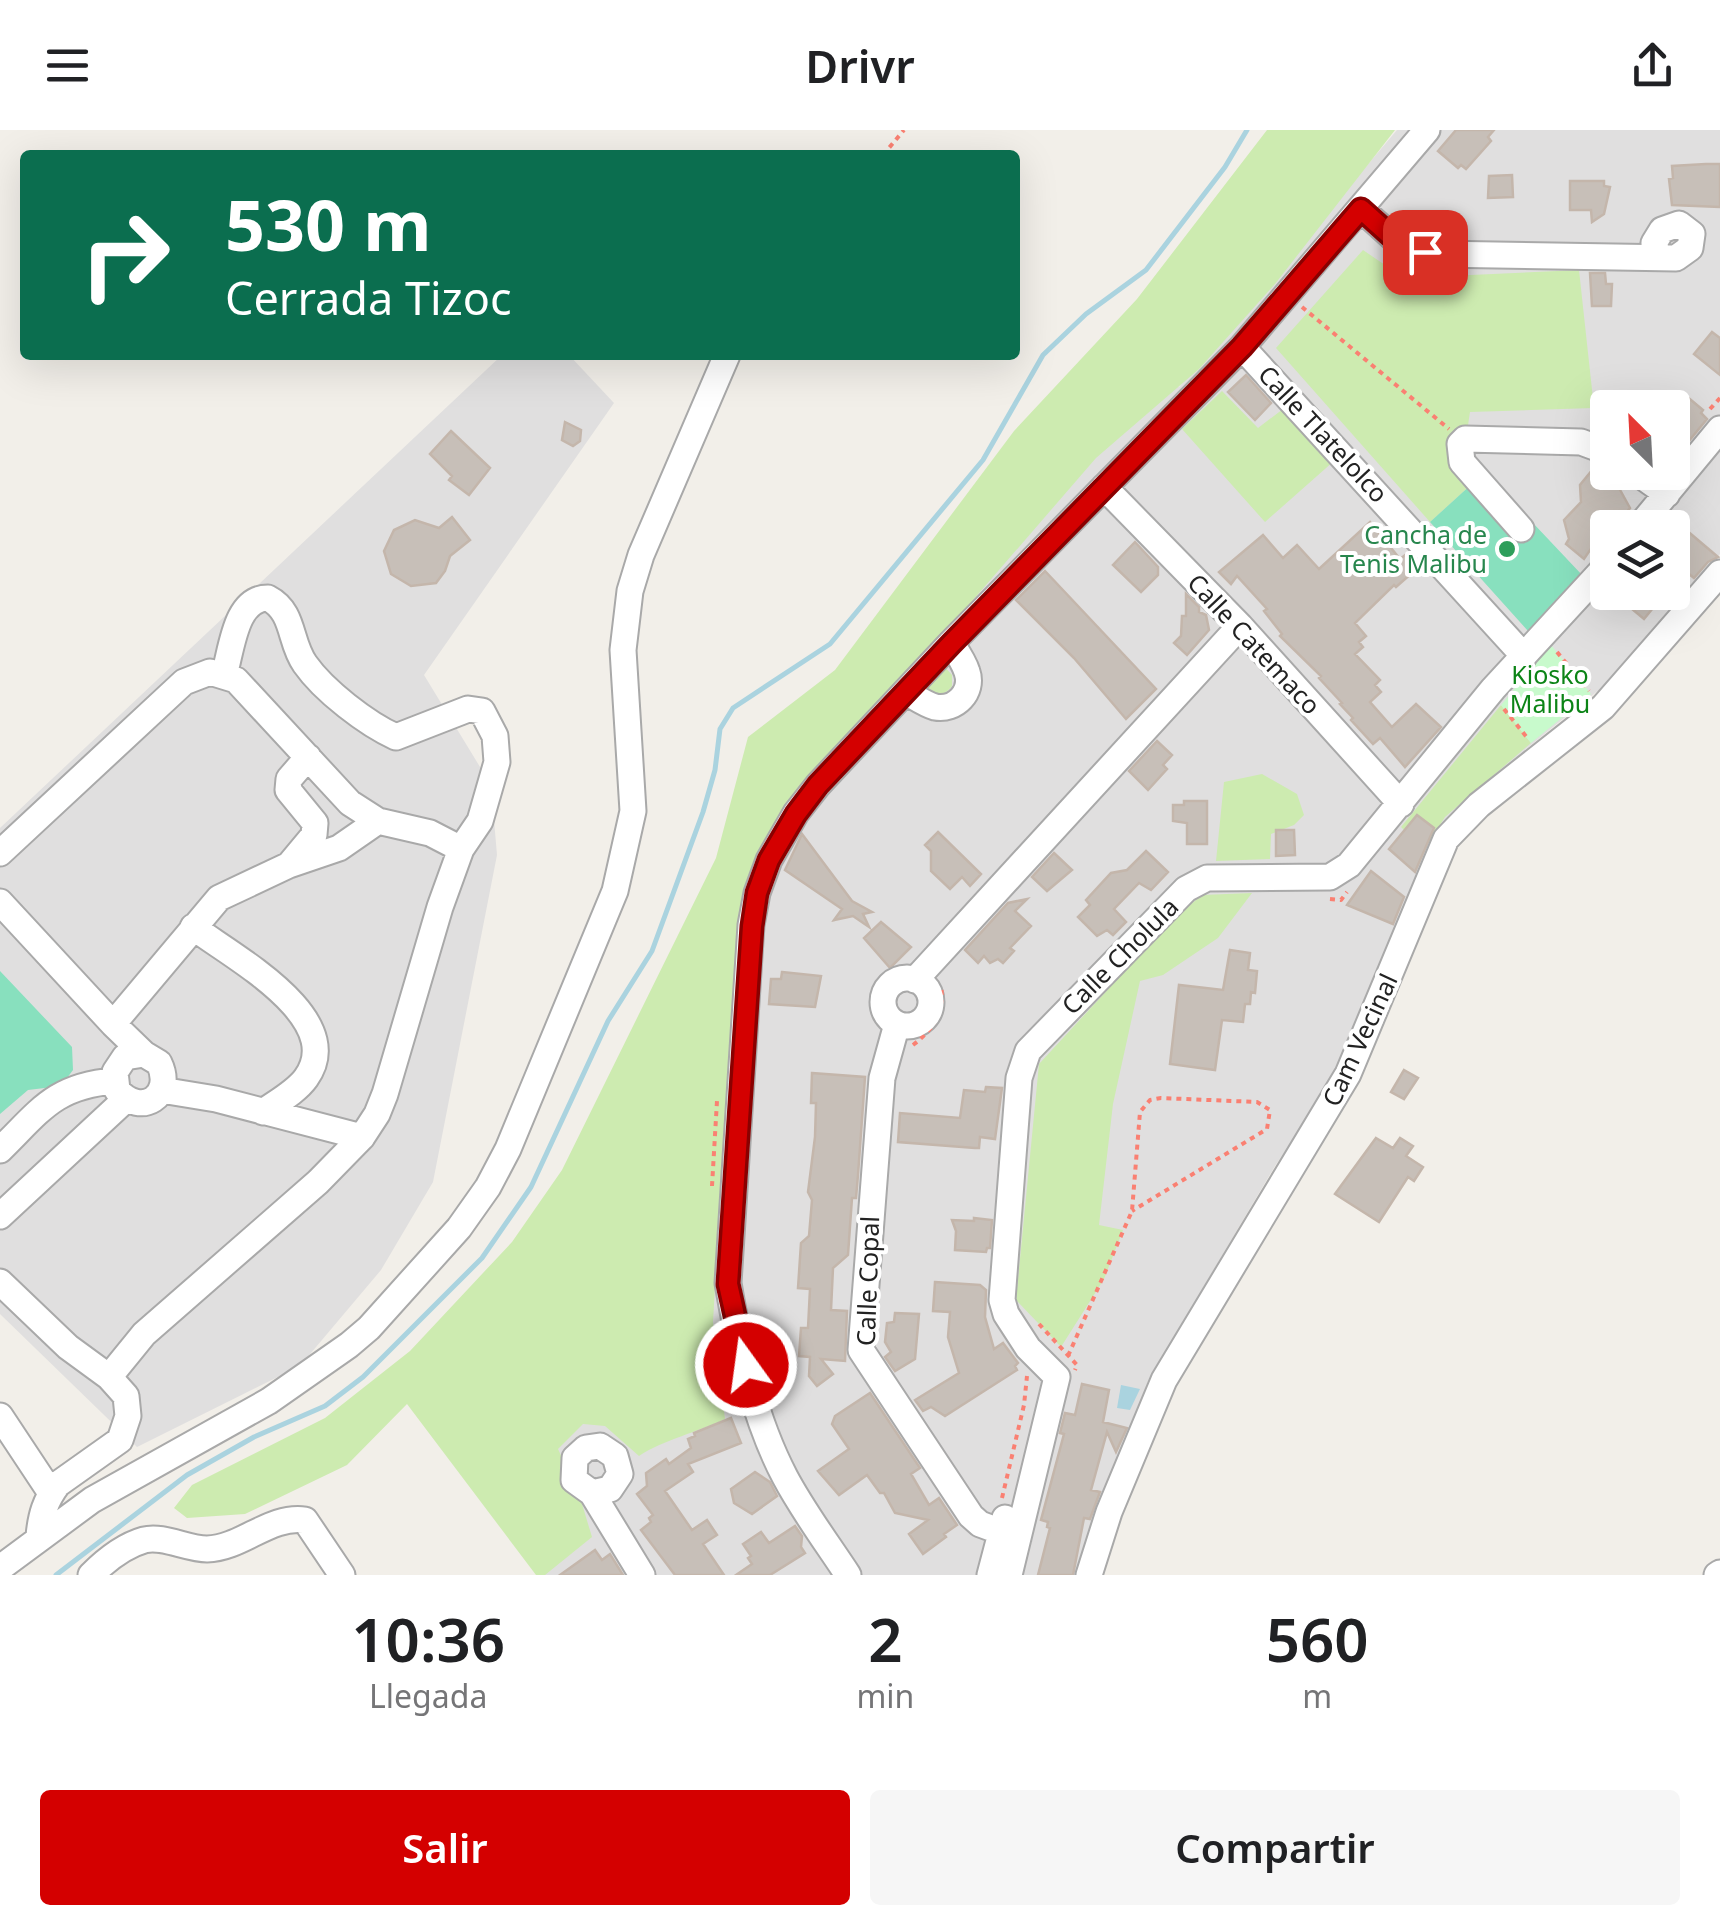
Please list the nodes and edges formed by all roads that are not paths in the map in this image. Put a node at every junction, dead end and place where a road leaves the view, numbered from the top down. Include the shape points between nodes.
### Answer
1 (1427, 130) edge
2 (1361, 209) junction
3 (1658, 256) dead end
4 (1242, 347) junction
5 (725, 360) edge
6 (1720, 429) edge
7 (1590, 445) edge
8 (1104, 486) junction
9 (1661, 490) edge
10 (1666, 494) junction
11 (1653, 510) edge
12 (1521, 529) dead end
13 (1720, 573) edge
14 (1590, 584) edge
15 (1240, 626) junction
16 (952, 643) junction
17 (1524, 656) junction
18 (224, 675) junction
19 (906, 692) junction
20 (308, 757) junction
21 (1401, 804) junction
22 (378, 821) junction
23 (461, 849) junction
24 (0, 853) edge
25 (289, 865) junction
26 (0, 902) edge
27 (192, 926) junction
28 (113, 1024) junction
29 (144, 1054) junction
30 (118, 1090) junction
31 (162, 1090) junction
32 (264, 1112) junction
33 (362, 1137) junction
34 (0, 1150) edge
35 (0, 1198) edge
36 (0, 1216) edge
37 (0, 1282) edge
38 (108, 1377) junction
39 (0, 1416) edge
40 (592, 1493) dead end
41 (50, 1494) junction
42 (1010, 1535) junction
43 (39, 1536) junction
44 (0, 1568) edge
45 (91, 1575) edge
46 (342, 1575) edge
47 (642, 1575) edge
48 (848, 1575) edge
49 (990, 1575) edge
50 (1009, 1575) edge
51 (1089, 1575) edge

1 - 2 street
2 - 3 street via 1401,245 1436,254
2 - 4 street
4 - 8 street
4 - 17 street, Calle Tlatelolco
5 - 43 street via 630,591 623,650 633,812 615,891 488,1187 459,1228 349,1346
6 - 10 street
7 - 12 street via 1465,439 1460,444 1462,462
8 - 15 street, Calle Catemaco
8 - 16 street
9 - 10 street
10 - 11 street
13 - 51 street, Cam Vecinal via 1603,707 1446,839 1348,1074 1164,1380
14 - 17 street, Calle Cholula
15 - 21 street, Calle Catemaco
15 - 42 street, Calle Copal via 915,980 927,989 928,1011 919,1022 897,1024 882,1078 861,1350 971,1516
16 - 19 street
16 - 19 street via 969,675 963,698 939,708
17 - 21 street, Calle Cholula
18 - 20 street
18 - 23 street via 247,604 268,598 283,609 306,666 376,728 396,736 468,709 482,712 495,736 497,762 480,821
18 - 24 street via 210,672 184,682
19 - 48 street via 804,801 764,874 752,926 735,1142 728,1284 737,1336 786,1478
20 - 22 street via 350,803
20 - 25 street via 288,790 316,828
21 - 42 street, Calle Cholula via 1349,865 1330,877 1208,878 1186,888 1028,1051 1019,1078 1002,1300 1006,1314 1059,1369
22 - 23 street via 430,833
22 - 25 street via 339,848
23 - 33 street via 386,1094
25 - 27 street via 219,898
26 - 28 street
27 - 28 street
27 - 32 street via 284,992 311,1027 309,1074
28 - 29 street
29 - 30 street via 126,1057 115,1072
29 - 31 street via 159,1063
30 - 31 street via 146,1103
30 - 34 street via 92,1083 54,1098
30 - 35 street
30 - 36 street
31 - 32 street
32 - 33 street
33 - 38 street via 144,1334
37 - 38 street
38 - 41 street via 126,1396 120,1440
39 - 41 street
40 - 47 street
41 - 43 street
42 - 49 street
42 - 50 street
43 - 44 street
45 - 46 street via 112,1555 147,1538 207,1549 290,1518 305,1520

